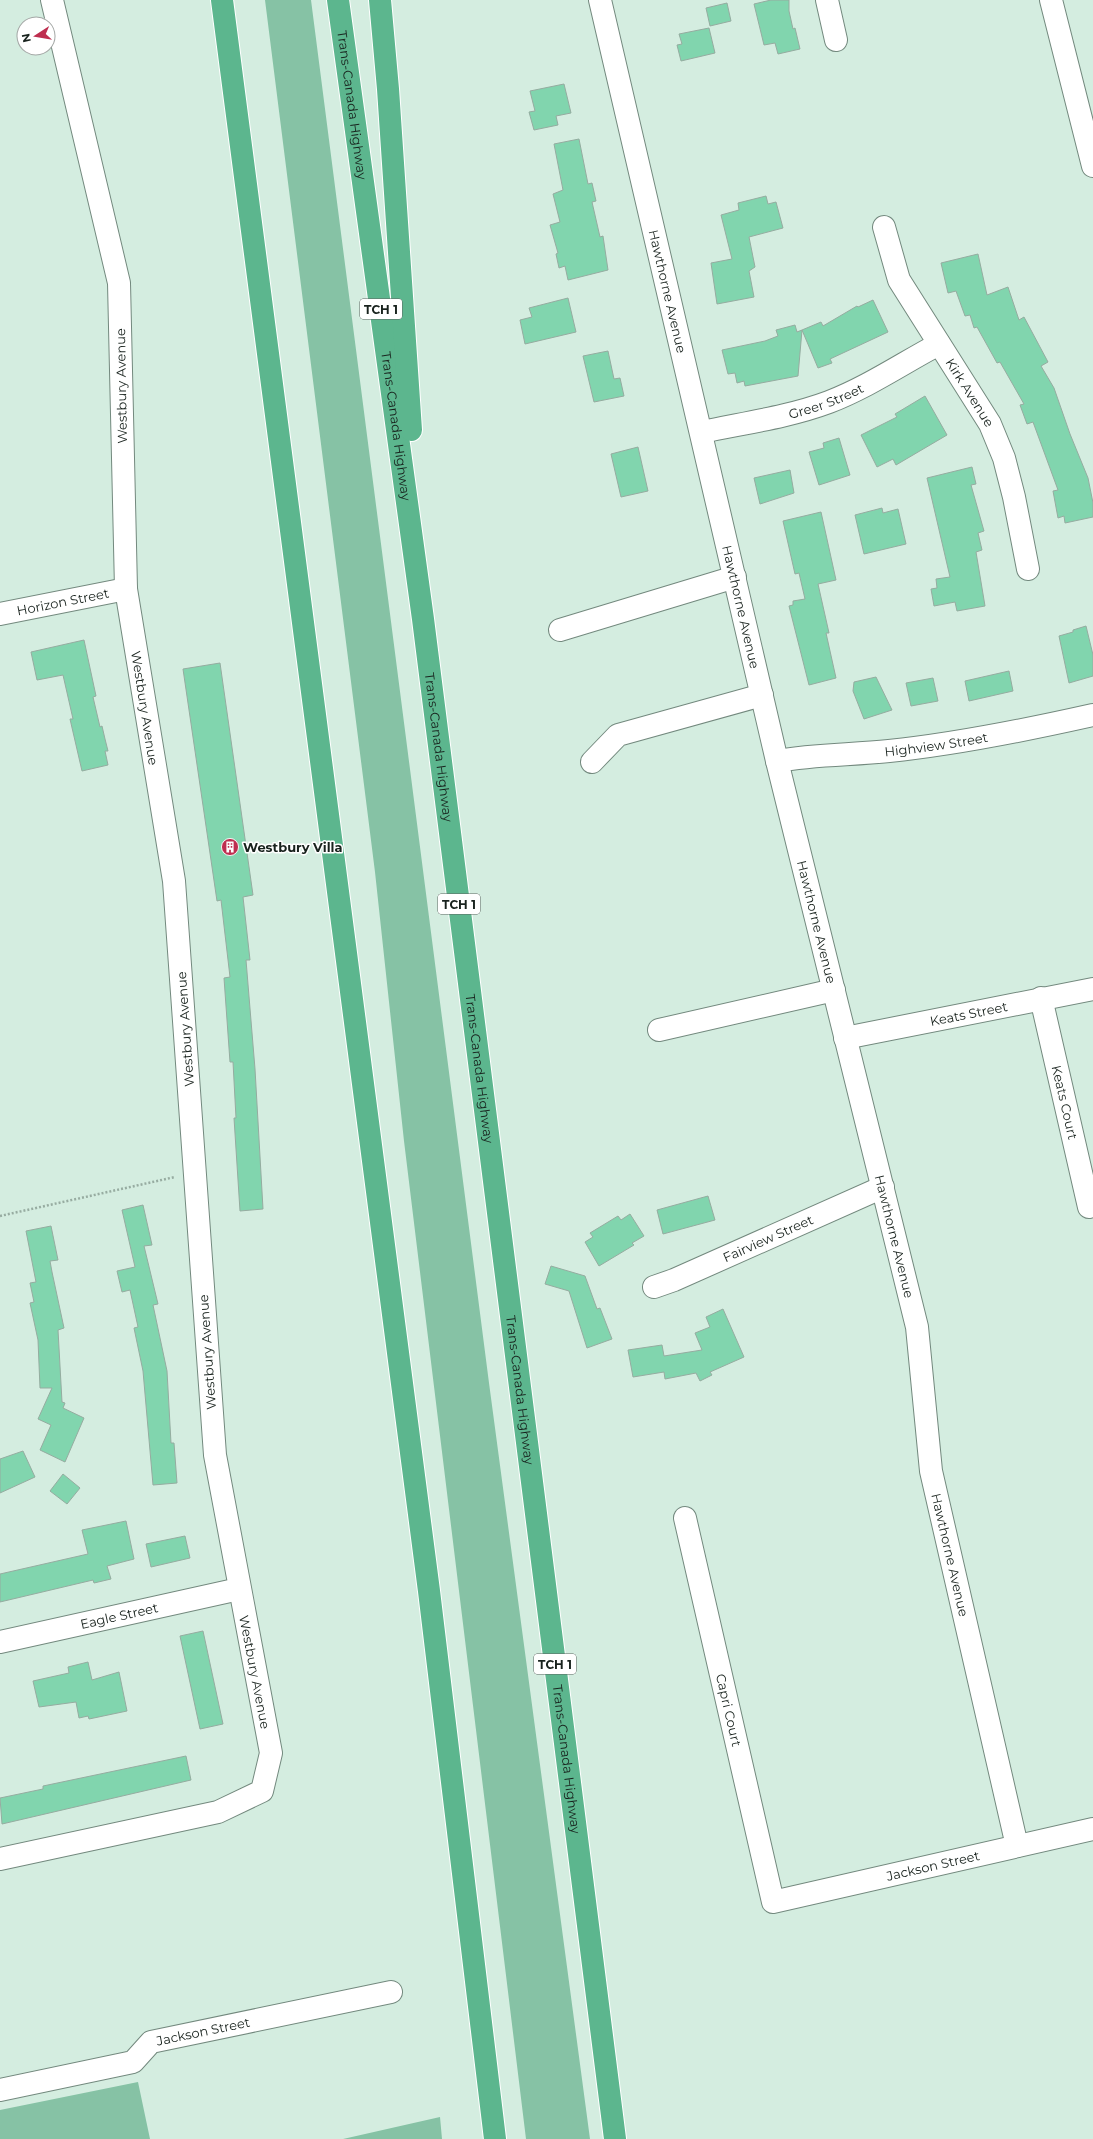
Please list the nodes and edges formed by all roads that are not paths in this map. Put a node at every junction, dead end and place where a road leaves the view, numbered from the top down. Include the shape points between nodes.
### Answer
1 (52, 0) edge
2 (212, 0) edge
3 (222, 0) edge
4 (338, 0) edge
5 (380, 0) edge
6 (600, 0) edge
7 (827, 0) edge
8 (1051, 0) edge
9 (836, 40) dead end
10 (238, 133) junction
11 (1093, 166) edge
12 (884, 227) dead end
13 (939, 344) junction
14 (702, 432) junction
15 (1028, 569) dead end
16 (736, 577) junction
17 (126, 588) junction
18 (0, 614) edge
19 (423, 619) junction
20 (560, 630) dead end
21 (762, 695) junction
22 (1093, 715) edge
23 (777, 760) junction
24 (592, 762) dead end
25 (1093, 989) edge
26 (834, 990) junction
27 (1041, 998) junction
28 (659, 1030) dead end
29 (845, 1038) junction
30 (882, 1187) junction
31 (1090, 1207) dead end
32 (654, 1287) dead end
33 (685, 1518) dead end
34 (239, 1589) junction
35 (0, 1642) edge
36 (1093, 1829) edge
37 (1017, 1846) junction
38 (0, 1859) edge
39 (773, 1902) joint
40 (391, 1992) dead end
41 (0, 2090) edge
42 (495, 2139) edge
43 (615, 2139) edge

1 - 17 street, Westbury Avenue via 119,283
2 - 10 highway
3 - 10 highway
4 - 19 highway, Trans-Canada Highway / TCH 1
5 - 19 highway
6 - 14 street, Hawthorne Avenue
7 - 9 street
8 - 11 street
10 - 42 highway via 429,1591
12 - 13 street, Kirk Avenue via 899,280
13 - 14 street, Greer Street via 868,384 828,402
13 - 15 street, Kirk Avenue via 990,424 1004,458
14 - 16 street, Hawthorne Avenue
16 - 20 street
16 - 21 street, Hawthorne Avenue
17 - 18 street, Horizon Street
17 - 34 street, Westbury Avenue via 174,881 215,1455
19 - 43 highway, Trans-Canada Highway / TCH 1
21 - 23 street, Hawthorne Avenue
21 - 24 street via 618,735
22 - 23 street, Highview Street via 928,746 865,753 806,755
23 - 26 street, Hawthorne Avenue
25 - 27 street, Keats Street
26 - 28 street
26 - 29 street, Hawthorne Avenue
27 - 29 street, Keats Street
27 - 31 street, Keats Court
29 - 30 street, Hawthorne Avenue
30 - 32 street, Fairview Street
30 - 37 street, Hawthorne Avenue via 917,1327 932,1471
33 - 39 street, Capri Court
34 - 35 street, Eagle Street
34 - 38 street, Westbury Avenue via 271,1753 262,1791 218,1812
36 - 37 street, Jackson Street
37 - 39 street, Jackson Street
40 - 41 street, Jackson Street via 151,2042 133,2062

